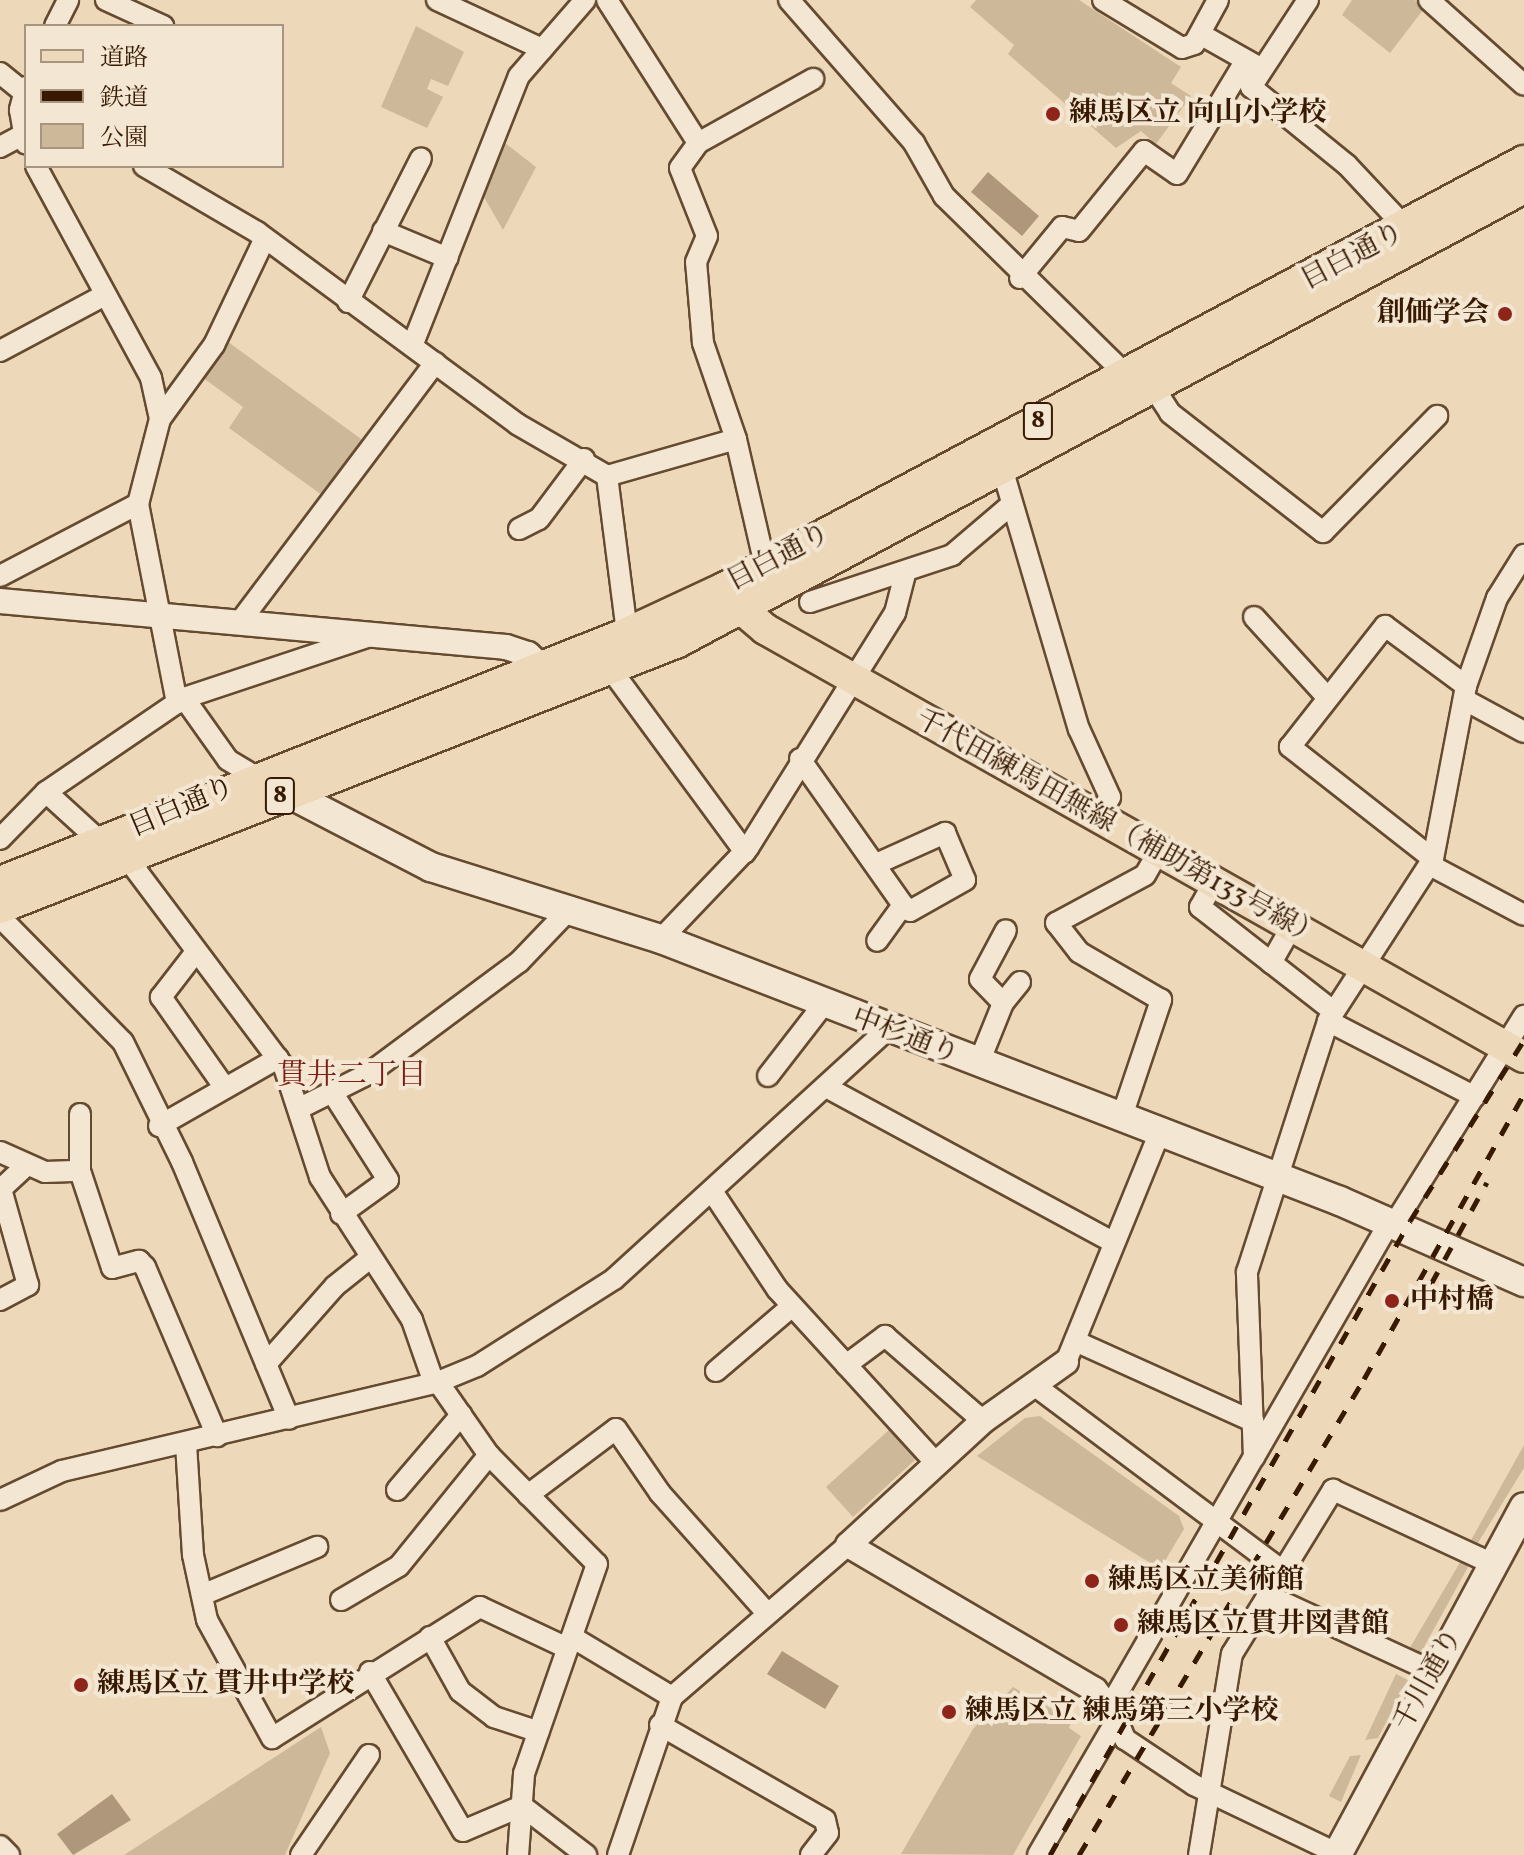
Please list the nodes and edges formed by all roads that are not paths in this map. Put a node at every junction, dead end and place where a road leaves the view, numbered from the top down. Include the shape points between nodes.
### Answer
1 (68, 0) edge
2 (106, 0) edge
3 (437, 0) edge
4 (585, 0) edge
5 (608, 0) edge
6 (789, 0) edge
7 (1103, 0) edge
8 (1218, 0) edge
9 (1308, 0) edge
10 (1429, 0) edge
11 (56, 24) edge
12 (159, 24) edge
13 (1200, 34) junction
14 (542, 49) junction
15 (1254, 64) junction
16 (0, 73) edge
17 (813, 79) dead end
18 (1524, 85) edge
19 (24, 90) edge
20 (24, 139) edge
21 (698, 143) junction
22 (0, 147) edge
23 (421, 158) dead end
24 (1524, 161) edge
25 (37, 168) edge
26 (147, 168) edge
27 (1524, 188) edge
28 (1406, 228) junction
29 (383, 231) junction
30 (264, 240) junction
31 (448, 258) junction
32 (1020, 278) junction
33 (103, 296) junction
34 (348, 302) junction
35 (412, 346) junction
36 (0, 351) edge
37 (435, 363) junction
38 (1140, 382) junction
39 (1437, 416) dead end
40 (160, 419) junction
41 (736, 439) junction
42 (998, 457) junction
43 (584, 459) junction
44 (607, 476) junction
45 (138, 504) junction
46 (1012, 504) junction
47 (519, 529) dead end
48 (1524, 555) edge
49 (765, 565) junction
50 (905, 574) junction
51 (0, 576) edge
52 (731, 600) junction
53 (0, 601) edge
54 (810, 602) dead end
55 (161, 616) junction
56 (1254, 617) dead end
57 (239, 623) junction
58 (627, 633) junction
59 (378, 634) junction
60 (612, 671) junction
61 (848, 677) junction
62 (553, 678) junction
63 (1466, 693) junction
64 (1327, 697) junction
65 (181, 700) junction
66 (1524, 732) edge
67 (800, 759) junction
68 (256, 778) junction
69 (46, 792) junction
70 (288, 793) junction
71 (1098, 817) junction
72 (0, 839) edge
73 (101, 842) junction
74 (1159, 851) junction
75 (745, 852) junction
76 (127, 858) junction
77 (1431, 862) junction
78 (876, 864) junction
79 (0, 882) edge
80 (1214, 882) junction
81 (903, 905) junction
82 (0, 908) edge
83 (566, 913) junction
84 (1524, 915) edge
85 (0, 917) edge
86 (1292, 926) junction
87 (1006, 930) dead end
88 (661, 939) junction
89 (877, 941) dead end
90 (195, 953) junction
91 (1271, 963) junction
92 (1364, 966) junction
93 (1020, 982) dead end
94 (1003, 1003) junction
95 (823, 1005) junction
96 (1330, 1016) junction
97 (1524, 1016) edge
98 (886, 1031) junction
99 (1515, 1052) edge
100 (278, 1058) junction
101 (978, 1065) junction
102 (768, 1076) dead end
103 (826, 1087) junction
104 (225, 1088) junction
105 (332, 1092) junction
106 (1475, 1097) junction
107 (300, 1108) junction
108 (80, 1114) dead end
109 (1121, 1119) junction
110 (159, 1126) junction
111 (1159, 1134) junction
112 (0, 1152) edge
113 (26, 1166) junction
114 (80, 1171) junction
115 (1280, 1177) junction
116 (712, 1191) junction
117 (341, 1214) junction
118 (1393, 1222) junction
119 (1113, 1242) junction
120 (370, 1258) junction
121 (1524, 1282) edge
122 (0, 1300) edge
123 (792, 1306) junction
124 (1070, 1352) junction
125 (266, 1364) junction
126 (846, 1365) junction
127 (716, 1371) dead end
128 (436, 1382) junction
129 (1034, 1385) junction
130 (461, 1415) junction
131 (289, 1419) junction
132 (983, 1421) junction
133 (1254, 1422) junction
134 (217, 1436) junction
135 (186, 1444) junction
136 (489, 1455) junction
137 (1254, 1457) junction
138 (937, 1464) junction
139 (397, 1490) dead end
140 (528, 1495) junction
141 (0, 1500) edge
142 (1524, 1507) edge
143 (1218, 1519) junction
144 (848, 1545) junction
145 (317, 1547) dead end
146 (1493, 1564) junction
147 (1283, 1571) junction
148 (202, 1595) junction
149 (1267, 1595) junction
150 (341, 1600) dead end
151 (766, 1612) junction
152 (430, 1637) junction
153 (570, 1643) junction
154 (370, 1672) junction
155 (1434, 1672) junction
156 (672, 1697) junction
157 (1114, 1712) junction
158 (660, 1725) junction
159 (539, 1732) junction
160 (369, 1755) dead end
161 (1205, 1788) junction
162 (522, 1806) junction
163 (0, 1846) edge
164 (1339, 1854) edge
165 (9, 1855) edge
166 (301, 1855) edge
167 (518, 1855) edge
168 (586, 1855) edge
169 (618, 1855) edge
170 (811, 1855) edge
171 (1038, 1855) edge
172 (1199, 1855) edge

1 - 11 street
2 - 12 street
3 - 14 street
4 - 14 street
5 - 21 street
6 - 32 street via 914,143 944,196
7 - 13 street via 1182,48
8 - 13 street
9 - 15 street
10 - 18 street
13 - 15 street
14 - 31 street via 519,76
15 - 28 street via 1251,87 1347,165
15 - 32 street via 1177,174 1144,151 1079,231 1062,227
16 - 19 street
17 - 21 street
20 - 22 street
21 - 41 street via 680,168 707,236 696,262 700,327
23 - 29 street
24 - 28 main road, 目白通り / 8
25 - 33 street
26 - 30 street
27 - 38 main road, 目白通り / 8
28 - 38 main road, 目白通り / 8
29 - 31 street
29 - 34 street
30 - 34 street
30 - 40 street via 214,345
31 - 35 street
32 - 38 street
33 - 36 street
33 - 40 street via 137,348
34 - 35 street
35 - 37 street
37 - 43 street via 517,424
37 - 57 street
38 - 39 street via 1170,413 1323,532
38 - 42 main road, 目白通り / 8
40 - 45 street
41 - 44 street
41 - 49 street
42 - 46 street
42 - 49 main road, 目白通り / 8
42 - 52 main road, 目白通り / 8
43 - 44 street
43 - 47 street via 539,519
44 - 58 street
45 - 51 street
45 - 55 street
46 - 50 street via 952,555
46 - 71 street via 1079,729 1110,797
48 - 63 street via 1497,598
49 - 52 main road, 目白通り / 8
50 - 54 street
50 - 61 street via 895,613
52 - 58 main road, 目白通り / 8
52 - 60 main road, 目白通り / 8
52 - 61 main road, 千代田練馬田無線（補助第133号線）
53 - 55 street
55 - 57 street
55 - 65 street
56 - 64 street
57 - 59 street
58 - 62 main road, 目白通り / 8
59 - 62 street via 506,647
59 - 65 street
60 - 62 main road, 目白通り / 8
60 - 75 street
61 - 67 street
61 - 71 main road, 千代田練馬田無線（補助第133号線）
62 - 68 main road, 目白通り / 8
62 - 70 main road, 目白通り / 8
63 - 64 street via 1385,626
63 - 66 street
63 - 77 street
64 - 77 street via 1290,747 1294,757
65 - 68 street via 228,760
65 - 69 street
67 - 75 street
67 - 78 street
68 - 70 street
68 - 73 main road, 目白通り / 8
69 - 72 street
69 - 73 street
70 - 76 main road, 目白通り / 8
70 - 83 main road, 中杉通り via 431,867
71 - 74 main road, 千代田練馬田無線（補助第133号線）
73 - 79 main road, 目白通り / 8
74 - 80 main road, 千代田練馬田無線（補助第133号線）
74 - 109 street via 1145,875 1056,923 1079,952 1161,1000
75 - 88 street
76 - 82 main road, 目白通り / 8
76 - 90 street
77 - 84 street
77 - 92 street
78 - 81 street
78 - 81 street via 945,833 965,880 910,911
80 - 86 main road, 千代田練馬田無線（補助第133号線）
80 - 91 street via 1200,907
81 - 89 street
83 - 88 main road, 中杉通り
83 - 105 street via 519,962 368,1074
85 - 110 street via 123,1042
86 - 91 street
86 - 92 main road, 千代田練馬田無線（補助第133号線）
87 - 94 street via 979,983
88 - 95 main road, 中杉通り
90 - 100 street via 214,967
90 - 104 street via 161,997
91 - 96 street
92 - 96 street
92 - 99 main road, 千代田練馬田無線（補助第133号線）
93 - 94 street
94 - 101 street
95 - 98 main road, 中杉通り
95 - 102 street
96 - 106 street
96 - 115 street
97 - 99 street
98 - 101 main road, 中杉通り
98 - 103 street
99 - 106 street
100 - 104 street
100 - 107 street
101 - 109 main road, 中杉通り
103 - 116 street
103 - 119 street
104 - 110 street
105 - 107 street
105 - 117 street via 388,1180
106 - 118 street
107 - 117 street via 311,1156
108 - 114 street
109 - 111 main road, 中杉通り
110 - 125 street via 182,1162
111 - 115 main road, 中杉通り
111 - 119 street
112 - 113 street
113 - 114 street
113 - 122 street via 1,1189 28,1285
114 - 134 street via 112,1268 139,1261 145,1267
115 - 118 main road, 中杉通り
115 - 133 street via 1247,1272
116 - 123 street
116 - 128 street via 594,1295
117 - 120 street
118 - 121 main road, 中杉通り
118 - 137 street
119 - 124 street
120 - 125 street via 335,1286
120 - 128 street via 412,1320
123 - 126 street
123 - 127 street
124 - 129 street
124 - 133 street
125 - 131 street
126 - 132 street via 885,1336
126 - 138 street
128 - 130 street
128 - 131 street
129 - 132 street
129 - 143 street
130 - 136 street
130 - 139 street
131 - 134 street
132 - 138 street
133 - 137 street
134 - 135 street
135 - 141 street via 62,1471
135 - 148 street
136 - 140 street
136 - 150 street via 399,1566
137 - 143 street
138 - 144 street
140 - 151 street via 616,1429 660,1493
140 - 153 street via 597,1564
142 - 146 main road, 千川通り
143 - 147 street
143 - 157 street
144 - 151 street
144 - 157 street
145 - 148 street
146 - 147 street via 1333,1490
146 - 155 main road, 千川通り
147 - 149 street
148 - 154 street via 207,1620 272,1738
149 - 155 street
149 - 161 street via 1232,1654
151 - 156 street
152 - 153 street via 480,1607
152 - 154 street
152 - 159 street via 460,1691 494,1717
153 - 156 street
153 - 159 street
154 - 162 street via 463,1831
155 - 164 main road, 千川通り
156 - 158 street
157 - 161 street via 1125,1739
157 - 171 street
158 - 169 street
158 - 170 street via 825,1820 828,1833
159 - 162 street
160 - 166 street
161 - 164 street
161 - 172 street
162 - 167 street
162 - 168 street
163 - 165 street

